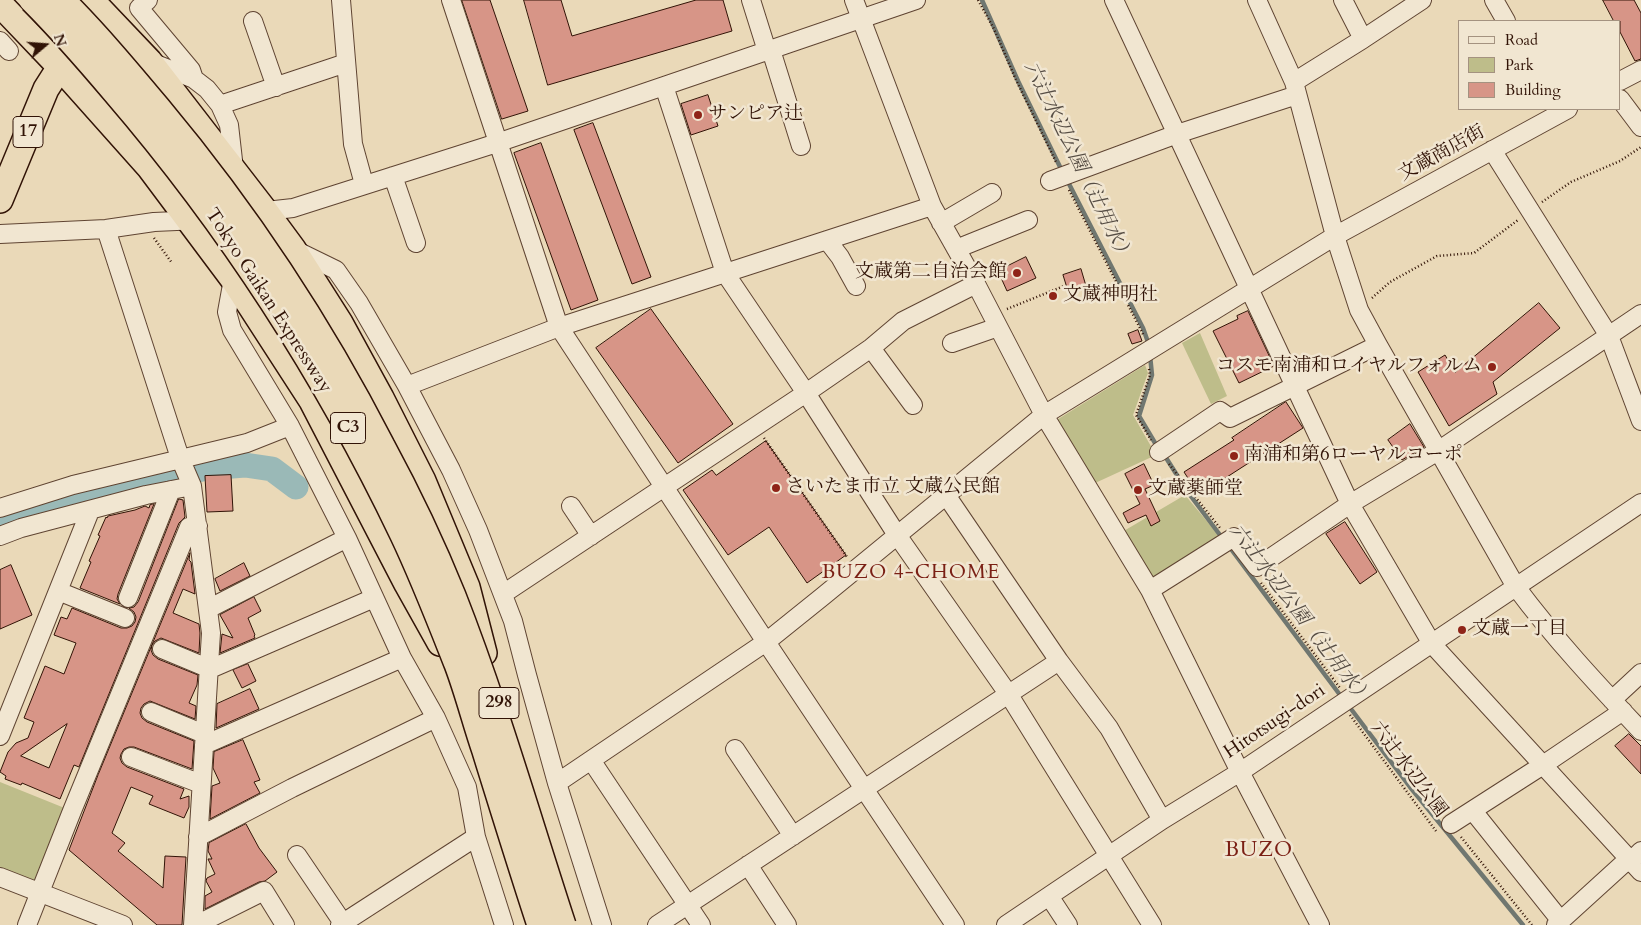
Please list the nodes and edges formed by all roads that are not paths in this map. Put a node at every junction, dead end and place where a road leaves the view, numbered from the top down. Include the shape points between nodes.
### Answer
1 (32, 0) edge
2 (62, 0) edge
3 (85, 0) edge
4 (91, 0) edge
5 (148, 0) edge
6 (341, 0) edge
7 (451, 0) edge
8 (751, 0) edge
9 (854, 0) edge
10 (916, 0) edge
11 (1114, 0) edge
12 (1257, 0) edge
13 (1344, 0) edge
14 (1422, 0) edge
15 (1494, 0) edge
16 (0, 4) edge
17 (861, 19) junction
18 (1505, 20) edge
19 (253, 21) dead end
20 (1363, 40) junction
21 (769, 50) junction
22 (149, 61) junction
23 (346, 63) junction
24 (60, 66) junction
25 (1641, 70) edge
26 (194, 79) junction
27 (1621, 80) edge
28 (664, 86) junction
29 (276, 87) junction
30 (1295, 88) junction
31 (1621, 100) edge
32 (220, 105) junction
33 (1559, 111) edge
34 (1641, 127) edge
35 (1177, 134) junction
36 (497, 143) junction
37 (801, 146) dead end
38 (1492, 150) junction
39 (234, 172) junction
40 (393, 176) junction
41 (1050, 181) dead end
42 (364, 184) junction
43 (992, 193) dead end
44 (0, 200) edge
45 (932, 206) junction
46 (265, 211) junction
47 (1028, 220) dead end
48 (190, 222) junction
49 (941, 223) junction
50 (106, 229) junction
51 (0, 234) edge
52 (1336, 236) junction
53 (827, 240) junction
54 (416, 243) dead end
55 (293, 249) junction
56 (956, 249) junction
57 (725, 273) junction
58 (233, 278) junction
59 (976, 284) junction
60 (856, 286) dead end
61 (1249, 288) junction
62 (1641, 314) edge
63 (995, 322) junction
64 (559, 328) junction
65 (1609, 336) junction
66 (952, 343) dead end
67 (1378, 345) junction
68 (872, 348) junction
69 (406, 386) junction
70 (1295, 386) junction
71 (806, 393) junction
72 (913, 405) dead end
73 (1044, 415) junction
74 (1641, 421) edge
75 (290, 426) junction
76 (1438, 451) junction
77 (1159, 452) road end
78 (180, 458) junction
79 (192, 486) junction
80 (664, 488) junction
81 (171, 490) junction
82 (398, 490) dead end
83 (946, 495) junction
84 (1641, 503) edge
85 (1350, 504) junction
86 (571, 506) dead end
87 (0, 508) edge
88 (90, 511) junction
89 (198, 526) junction
90 (897, 535) junction
91 (0, 536) edge
92 (591, 536) junction
93 (347, 538) junction
94 (1516, 587) junction
95 (1150, 590) junction
96 (58, 591) junction
97 (503, 594) junction
98 (128, 598) dead end
99 (374, 598) junction
100 (208, 609) junction
101 (125, 618) dead end
102 (766, 642) junction
103 (1432, 644) junction
104 (162, 649) dead end
105 (402, 658) junction
106 (1059, 661) junction
107 (210, 669) junction
108 (1641, 673) edge
109 (482, 690) junction
110 (1009, 695) junction
111 (1618, 706) junction
112 (151, 712) dead end
113 (436, 718) junction
114 (1641, 731) edge
115 (0, 736) edge
116 (204, 740) junction
117 (735, 749) dead end
118 (131, 757) dead end
119 (590, 760) junction
120 (1543, 765) junction
121 (1240, 772) junction
122 (557, 783) junction
123 (201, 784) junction
124 (865, 789) junction
125 (1473, 811) junction
126 (1162, 820) junction
127 (1451, 824) road end
128 (793, 836) junction
129 (198, 837) junction
130 (476, 837) junction
131 (297, 855) dead end
132 (1108, 855) junction
133 (1638, 861) edge
134 (748, 865) junction
135 (0, 877) edge
136 (40, 892) junction
137 (1049, 896) junction
138 (687, 905) junction
139 (1558, 923) edge
140 (341, 924) edge
141 (1318, 924) edge
142 (27, 925) edge
143 (123, 925) edge
144 (194, 925) edge
145 (285, 925) edge
146 (504, 925) edge
147 (540, 925) edge
148 (547, 925) edge
149 (563, 925) edge
150 (573, 925) edge
151 (602, 925) edge
152 (657, 925) edge
153 (701, 925) edge
154 (787, 925) edge
155 (955, 925) edge
156 (1006, 925) edge
157 (1068, 925) edge
158 (1152, 925) edge

1 - 147 highway, Tokyo Gaikan Expressway / C3, bridge via 153,136 200,196 275,305 349,430 405,538 458,668
2 - 149 highway, Tokyo Gaikan Expressway / C3, bridge via 120,62 218,182 294,293 369,420 423,527 452,594 510,758
3 - 24 highway, 17
4 - 22 highway
5 - 26 street via 139,8 191,70
6 - 23 street
7 - 36 street
8 - 21 street
9 - 17 street
10 - 17 street
11 - 35 street
12 - 30 street
13 - 20 street
14 - 20 street
15 - 18 street
16 - 24 highway
17 - 21 street
17 - 45 street
19 - 29 street
20 - 30 street
21 - 28 street
21 - 37 street
22 - 26 street
22 - 39 highway
23 - 29 street
23 - 42 street via 353,144
24 - 44 highway, 17 via 46,89
24 - 48 highway via 150,168
25 - 27 street
26 - 32 street
28 - 36 street
28 - 57 street
29 - 32 street
30 - 35 street
30 - 52 street
31 - 34 street
32 - 39 street via 229,125
33 - 38 street, 文蔵商店街
35 - 41 street
35 - 61 street
36 - 40 street
36 - 64 street
38 - 52 street, 文蔵商店街
38 - 65 street
39 - 46 highway
40 - 42 street
40 - 54 street
42 - 46 street via 293,208
43 - 49 street
45 - 49 street
45 - 53 street
46 - 48 street
46 - 55 highway
47 - 56 street
48 - 50 street via 154,222
48 - 58 highway
49 - 56 street
50 - 51 street
50 - 78 street
52 - 61 street, 文蔵商店街
52 - 67 street via 1360,310
53 - 57 street
53 - 60 street
55 - 69 street via 336,270 359,303
55 - 109 highway via 340,323 423,481 467,587
56 - 59 street
57 - 64 street
57 - 71 street
58 - 75 street via 227,312 232,330
58 - 109 highway via 312,401 407,584
59 - 63 street
59 - 68 street via 903,321
61 - 70 street
61 - 73 street, 文蔵商店街
62 - 65 street
63 - 66 street
63 - 73 street
64 - 69 street
64 - 80 street
65 - 74 street
65 - 76 street
67 - 70 street
67 - 76 street
68 - 71 street
68 - 72 street
69 - 97 street via 451,470
70 - 77 street via 1230,418 1220,411
70 - 85 street
71 - 80 street
71 - 90 street
73 - 83 street, 文蔵商店街
73 - 95 street
75 - 78 street via 247,443
75 - 93 street
76 - 85 street
76 - 94 street
78 - 79 street
78 - 87 street via 73,485
79 - 81 street
79 - 89 street
80 - 92 street
80 - 102 street
81 - 88 street
81 - 98 street
82 - 109 highway, 298 via 466,617
83 - 90 street, 文蔵商店街
83 - 106 street
84 - 94 street, Hitotsugi-dori
85 - 95 street via 1257,567 1234,537
85 - 103 street
86 - 92 street
88 - 91 street
88 - 96 street
89 - 100 street
89 - 136 street via 189,527
90 - 102 street, 文蔵商店街
90 - 110 street
92 - 97 street
93 - 99 street
93 - 100 street
94 - 103 street, Hitotsugi-dori
94 - 111 street
95 - 121 street
96 - 101 street
96 - 115 street
97 - 122 street
99 - 105 street
99 - 107 street
100 - 107 street via 212,633
102 - 119 street, 文蔵商店街
102 - 124 street
103 - 120 street
103 - 121 street, Hitotsugi-dori
104 - 107 street
105 - 113 street
105 - 116 street
106 - 110 street
106 - 126 street via 1109,728
107 - 116 street
108 - 111 street
109 - 148 highway, 298
109 - 150 highway, 298
110 - 124 street
110 - 132 street
111 - 114 street
111 - 120 street
112 - 116 street
113 - 129 street
113 - 130 street via 467,787
116 - 123 street
117 - 128 street
118 - 123 street
119 - 122 street, 文蔵商店街
119 - 138 street
120 - 125 street
120 - 133 street
121 - 126 street, Hitotsugi-dori
121 - 141 street
122 - 151 street
123 - 129 street
124 - 128 street
124 - 155 street
125 - 127 street
125 - 139 street
126 - 132 street, Hitotsugi-dori
128 - 134 street
129 - 144 street
130 - 140 street
130 - 146 street
131 - 140 street
132 - 137 street, Hitotsugi-dori
132 - 158 street
133 - 139 street via 1622,864
134 - 138 street
134 - 154 street
135 - 136 street
136 - 142 street
136 - 143 street
137 - 156 street, Hitotsugi-dori
137 - 157 street
138 - 152 street
138 - 153 street
144 - 145 street via 264,891

